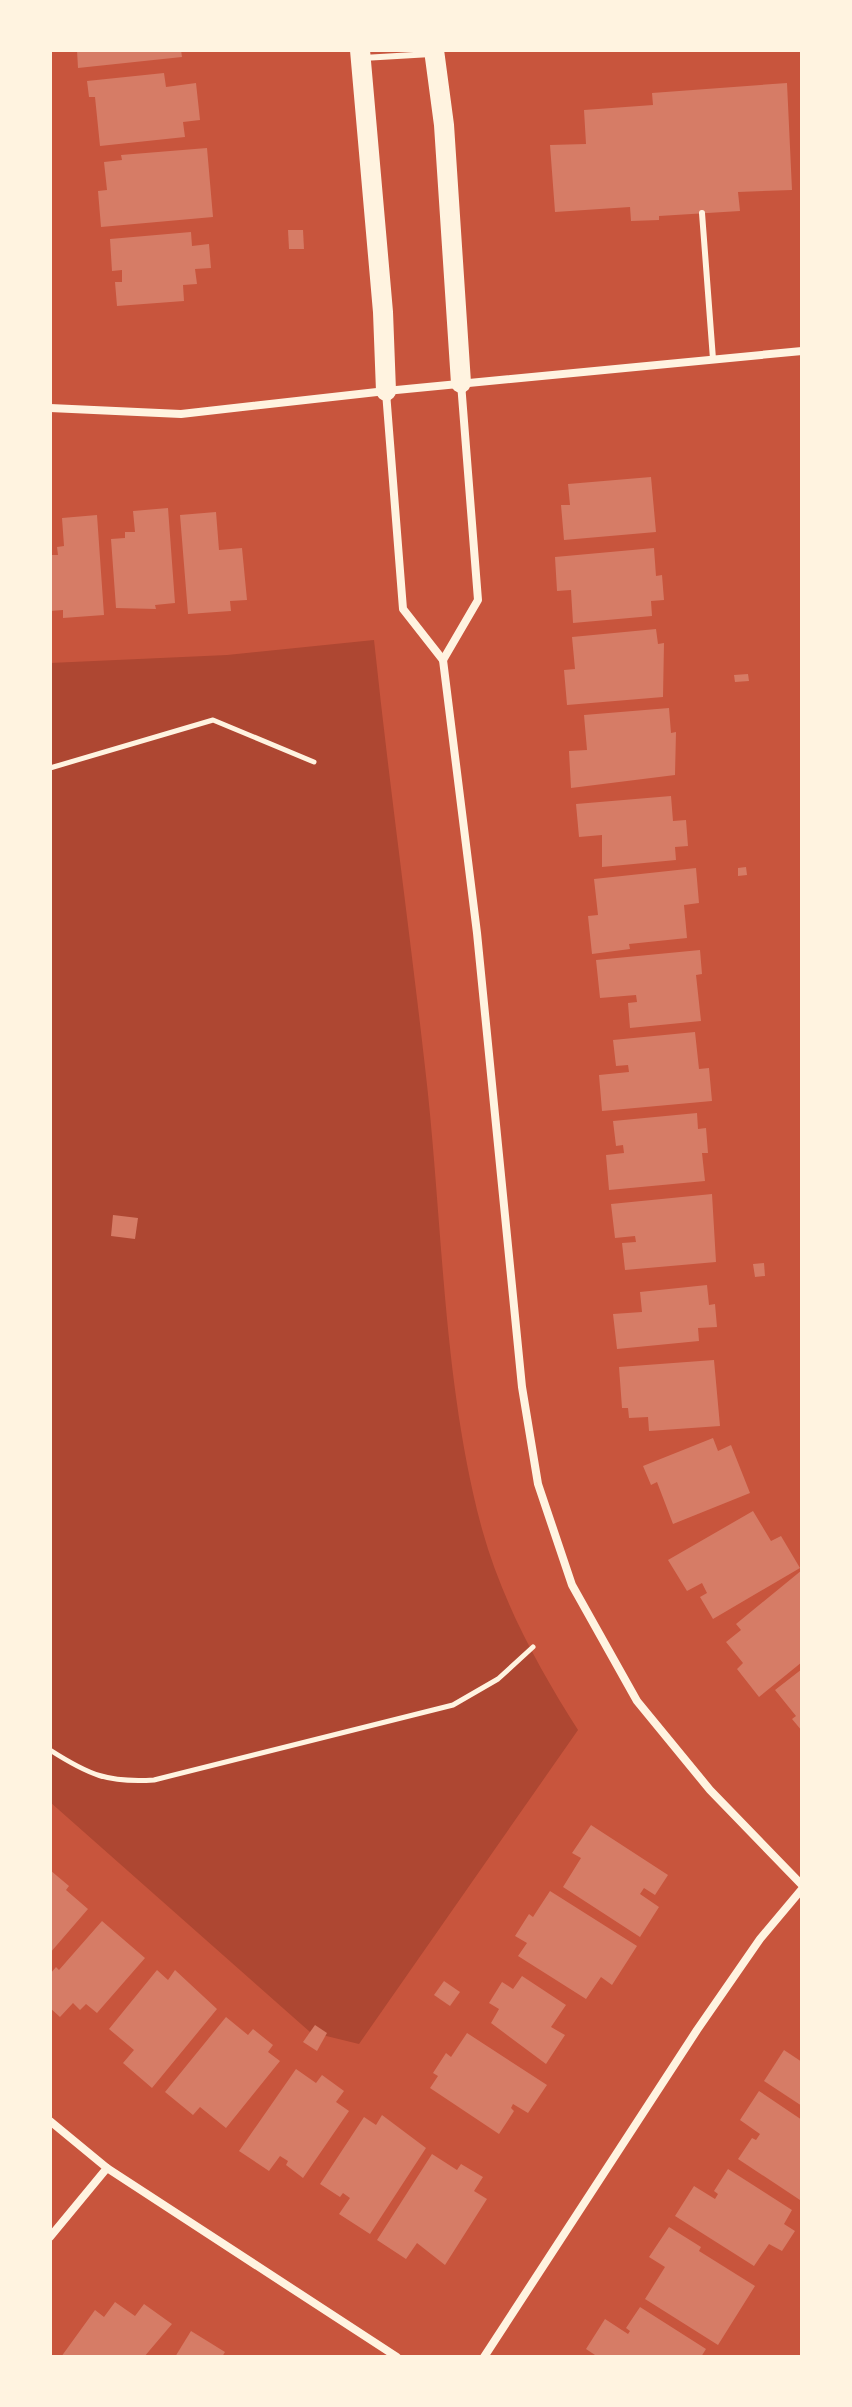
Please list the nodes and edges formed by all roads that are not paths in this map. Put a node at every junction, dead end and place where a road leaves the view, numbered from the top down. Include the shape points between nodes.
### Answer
1 (435, 52) edge
2 (361, 54) edge
3 (702, 213) dead end
4 (802, 351) edge
5 (713, 359) junction
6 (461, 383) junction
7 (386, 391) junction
8 (50, 408) edge
9 (443, 660) junction
10 (802, 1887) edge
11 (50, 2121) edge
12 (107, 2168) junction
13 (50, 2237) edge
14 (397, 2357) edge
15 (484, 2357) edge

1 - 2 lane
1 - 6 main road
2 - 7 main road
3 - 5 lane
4 - 5 street
5 - 6 street
6 - 7 street
6 - 9 street via 478,600
7 - 8 street via 181,414
7 - 9 street via 403,609
9 - 10 street via 477,933 527,1430 550,1525 583,1608 637,1701 700,1779
10 - 15 street via 697,2030
11 - 12 street
12 - 13 street
12 - 14 street

